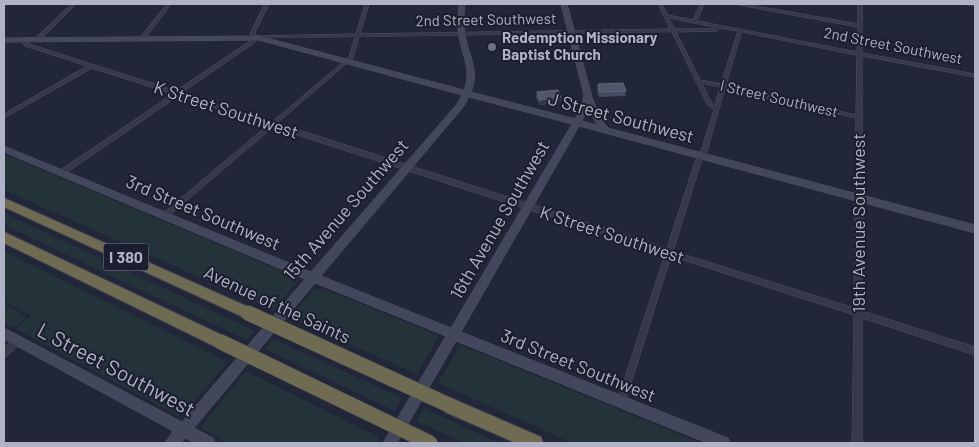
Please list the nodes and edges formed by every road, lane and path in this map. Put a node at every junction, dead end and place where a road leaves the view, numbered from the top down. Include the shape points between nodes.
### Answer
1 (74, 4) edge
2 (169, 4) edge
3 (267, 4) edge
4 (367, 4) edge
5 (462, 4) edge
6 (564, 4) edge
7 (660, 4) edge
8 (702, 4) edge
9 (739, 4) edge
10 (860, 4) edge
11 (968, 4) edge
12 (975, 5) edge
13 (666, 16) junction
14 (694, 22) junction
15 (716, 26) junction
16 (860, 26) junction
17 (673, 31) junction
18 (740, 31) junction
19 (571, 32) junction
20 (461, 34) junction
21 (358, 35) junction
22 (143, 38) junction
23 (256, 38) junction
24 (4, 40) edge
25 (23, 40) junction
26 (37, 40) junction
27 (860, 54) junction
28 (347, 61) junction
29 (91, 66) junction
30 (975, 76) edge
31 (699, 81) junction
32 (724, 86) junction
33 (176, 94) junction
34 (467, 94) junction
35 (588, 95) junction
36 (716, 109) junction
37 (4, 116) edge
38 (859, 117) junction
39 (577, 123) junction
40 (272, 126) junction
41 (606, 131) junction
42 (4, 149) edge
43 (702, 156) junction
44 (405, 169) junction
45 (61, 173) junction
46 (859, 198) junction
47 (4, 202) edge
48 (527, 208) junction
49 (164, 216) junction
50 (975, 229) edge
51 (4, 237) edge
52 (669, 254) junction
53 (312, 277) junction
54 (859, 314) junction
55 (4, 332) edge
56 (454, 334) junction
57 (18, 340) junction
58 (975, 351) edge
59 (4, 353) edge
60 (621, 402) junction
61 (184, 430) junction
62 (172, 443) edge
63 (208, 443) edge
64 (390, 443) edge
65 (430, 443) edge
66 (535, 443) edge
67 (723, 443) edge
68 (857, 443) edge

1 - 26 street
2 - 22 street
3 - 23 street via 253,32
4 - 21 street
5 - 20 street, 15th Avenue Southwest
6 - 19 street
7 - 13 street
8 - 14 street
9 - 16 street
10 - 16 street, 19th Avenue Southwest
11 - 12 street
13 - 14 street, 2nd Street Southwest
13 - 17 street
14 - 15 street, 2nd Street Southwest
15 - 17 street, 2nd Street Southwest via 715,30
15 - 18 street, 2nd Street Southwest
16 - 27 street, 19th Avenue Southwest
17 - 19 street, 2nd Street Southwest
17 - 31 street
18 - 27 street, 2nd Street Southwest
18 - 32 street
19 - 20 street, 2nd Street Southwest
19 - 35 street
20 - 21 street, 2nd Street Southwest
20 - 34 street, 15th Avenue Southwest via 473,77
21 - 23 street, 2nd Street Southwest
21 - 28 street
22 - 23 street, 2nd Street Southwest
22 - 26 street, 2nd Street Southwest
23 - 28 street, J Street Southwest
23 - 33 street
24 - 25 street, 2nd Street Southwest
25 - 26 street, 2nd Street Southwest
25 - 29 street, K Street Southwest via 27,45
27 - 30 street, 2nd Street Southwest
27 - 38 street, 19th Avenue Southwest
28 - 34 street, J Street Southwest
28 - 40 street
29 - 33 street, K Street Southwest
29 - 37 street
31 - 32 street, I Street Southwest
31 - 36 street via 710,104
32 - 36 street
32 - 38 street, I Street Southwest
33 - 40 street, K Street Southwest
33 - 45 street
34 - 39 street, J Street Southwest
34 - 44 street, 15th Avenue Southwest
35 - 39 street, 16th Avenue Southwest
35 - 41 street via 598,123
36 - 43 street
38 - 46 street, 19th Avenue Southwest
39 - 41 street, J Street Southwest
39 - 48 street, 16th Avenue Southwest
40 - 44 street, K Street Southwest
40 - 49 street
41 - 43 street, J Street Southwest
42 - 45 street, 3rd Street Southwest
43 - 46 street, J Street Southwest
43 - 52 street
44 - 48 street, K Street Southwest
44 - 53 street, 15th Avenue Southwest
45 - 49 street, 3rd Street Southwest
46 - 50 street, J Street Southwest
46 - 54 street, 19th Avenue Southwest
47 - 66 highway, Avenue of the Saints / I 380, bridge
48 - 52 street, K Street Southwest
48 - 56 street, 16th Avenue Southwest
49 - 53 street, 3rd Street Southwest
51 - 65 highway, I 380, bridge
52 - 54 street, K Street Southwest
52 - 60 street
53 - 56 street, 3rd Street Southwest
53 - 61 street, 15th Avenue Southwest
54 - 58 street, K Street Southwest
54 - 68 street, 19th Avenue Southwest
55 - 57 street, L Street Southwest
56 - 60 street, 3rd Street Southwest
56 - 64 street, 16th Avenue Southwest
57 - 59 street
57 - 61 street, L Street Southwest
60 - 67 street, 3rd Street Southwest
61 - 62 street, 15th Avenue Southwest
61 - 63 street, L Street Southwest

